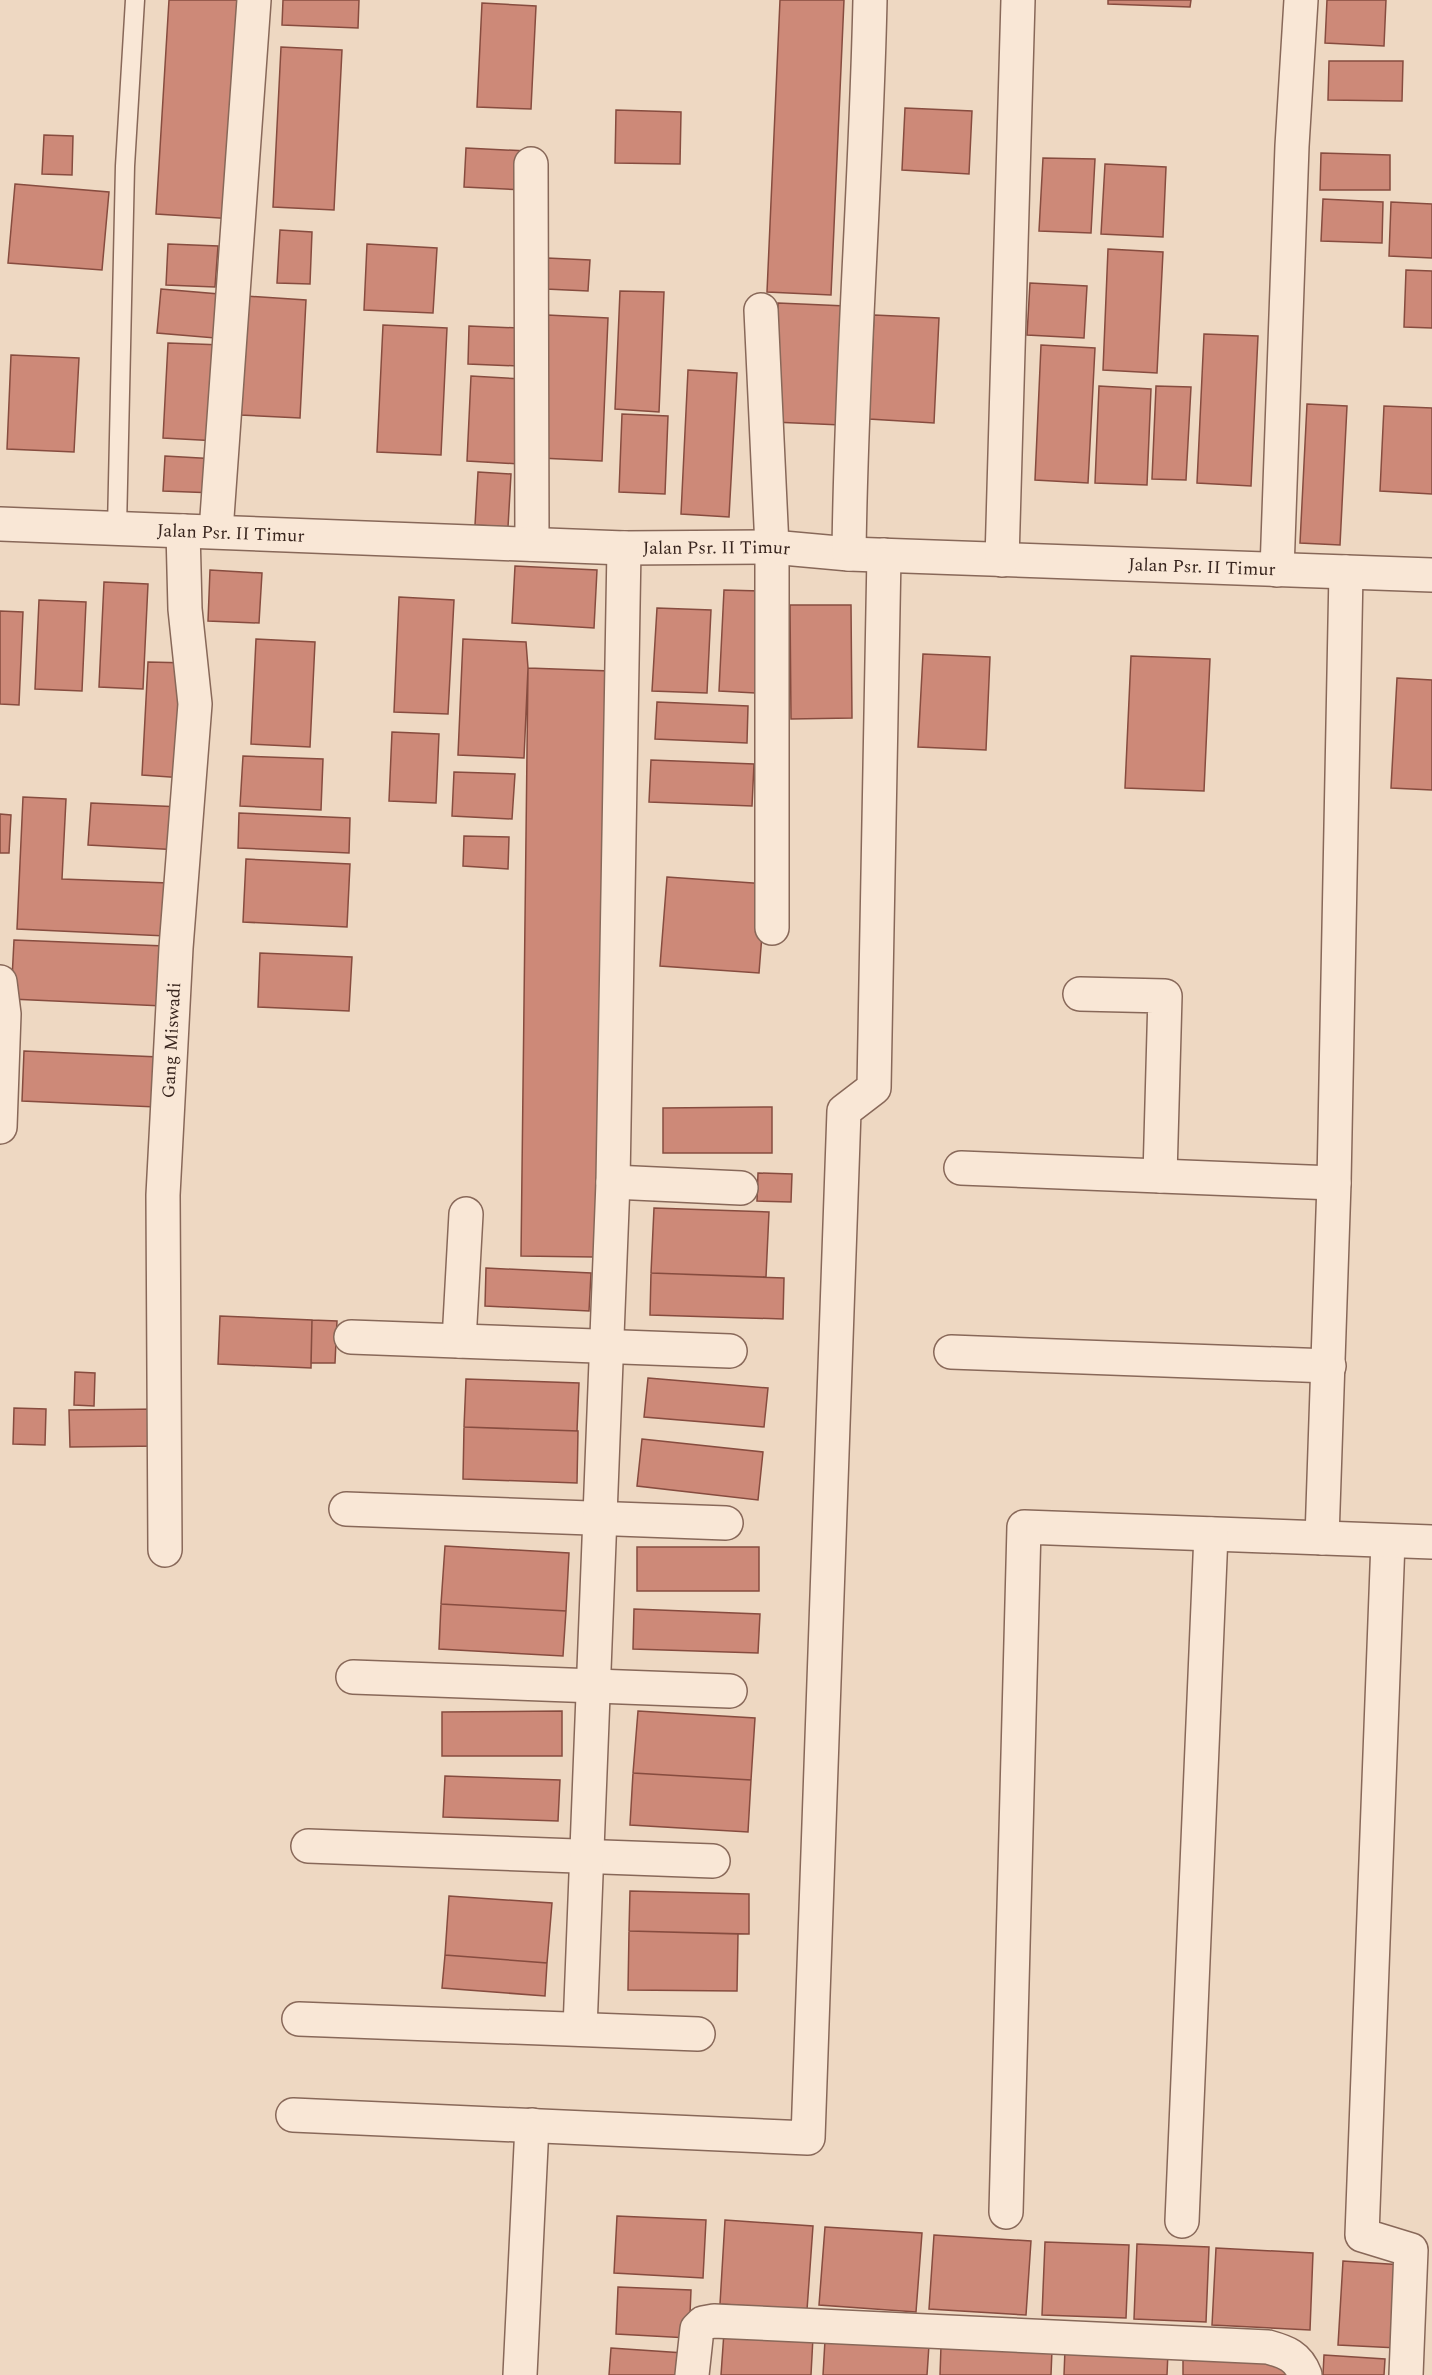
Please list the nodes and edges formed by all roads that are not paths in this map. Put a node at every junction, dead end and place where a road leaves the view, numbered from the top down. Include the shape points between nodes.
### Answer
1 (135, 0) edge
2 (254, 0) edge
3 (870, 0) edge
4 (1018, 0) edge
5 (1301, 0) edge
6 (531, 164) dead end
7 (761, 310) dead end
8 (0, 524) edge
9 (117, 528) junction
10 (183, 531) junction
11 (216, 531) junction
12 (532, 544) junction
13 (772, 547) junction
14 (624, 548) junction
15 (849, 554) junction
16 (884, 555) junction
17 (1002, 560) junction
18 (1278, 570) junction
19 (1346, 572) junction
20 (1432, 575) edge
21 (772, 928) dead end
22 (0, 982) edge
23 (1080, 994) dead end
24 (0, 1127) edge
25 (961, 1168) dead end
26 (1160, 1176) junction
27 (613, 1182) junction
28 (1334, 1184) junction
29 (741, 1188) dead end
30 (466, 1214) dead end
31 (351, 1337) dead end
32 (459, 1341) junction
33 (606, 1346) junction
34 (730, 1351) dead end
35 (951, 1352) dead end
36 (1329, 1366) junction
37 (346, 1509) dead end
38 (599, 1519) junction
39 (726, 1523) dead end
40 (1211, 1534) junction
41 (1322, 1538) junction
42 (1388, 1540) junction
43 (1432, 1542) edge
44 (165, 1550) dead end
45 (353, 1677) dead end
46 (592, 1686) junction
47 (730, 1691) dead end
48 (308, 1846) dead end
49 (586, 1856) junction
50 (713, 1861) dead end
51 (299, 2019) dead end
52 (580, 2029) junction
53 (698, 2034) dead end
54 (293, 2115) dead end
55 (532, 2125) junction
56 (1006, 2212) dead end
57 (1182, 2221) dead end
58 (520, 2375) edge
59 (692, 2375) edge
60 (1305, 2375) edge
61 (1406, 2375) edge

1 - 9 lane via 125,166
2 - 11 street
3 - 15 street via 850,444
4 - 17 street
5 - 18 street via 1292,146
6 - 12 street
7 - 13 street
8 - 9 street, Jalan Psr. II Timur
9 - 10 street, Jalan Psr. II Timur
10 - 11 street, Jalan Psr. II Timur
10 - 44 street, Gang Miswadi via 195,704 176,948 163,1195
11 - 12 street, Jalan Psr. II Timur
12 - 14 street, Jalan Psr. II Timur
13 - 14 street, Jalan Psr. II Timur
13 - 15 street, Jalan Psr. II Timur
13 - 21 street
14 - 27 street
15 - 16 street, Jalan Psr. II Timur
16 - 17 street, Jalan Psr. II Timur
16 - 55 street via 874,1088 844,1111 808,2138
17 - 18 street, Jalan Psr. II Timur
18 - 19 street, Jalan Psr. II Timur
19 - 20 street, Jalan Psr. II Timur
19 - 28 street
22 - 24 street via 4,1014
23 - 26 street via 1165,996
25 - 26 street
26 - 28 street
27 - 29 street
27 - 33 street
28 - 36 street
30 - 32 street
31 - 32 street
32 - 33 street
33 - 34 street
33 - 38 street
35 - 36 street
36 - 41 street
37 - 38 street
38 - 39 street
38 - 46 street
40 - 41 street
40 - 56 street via 1023,1527
40 - 57 street
41 - 42 street
42 - 43 street
42 - 61 street via 1362,2235 1411,2250
45 - 46 street
46 - 47 street
46 - 49 street
48 - 49 street
49 - 50 street
49 - 52 street
51 - 52 street
52 - 53 street
54 - 55 street
55 - 58 street
59 - 60 street via 697,2329 714,2320 1268,2346 1289,2353 1300,2362

